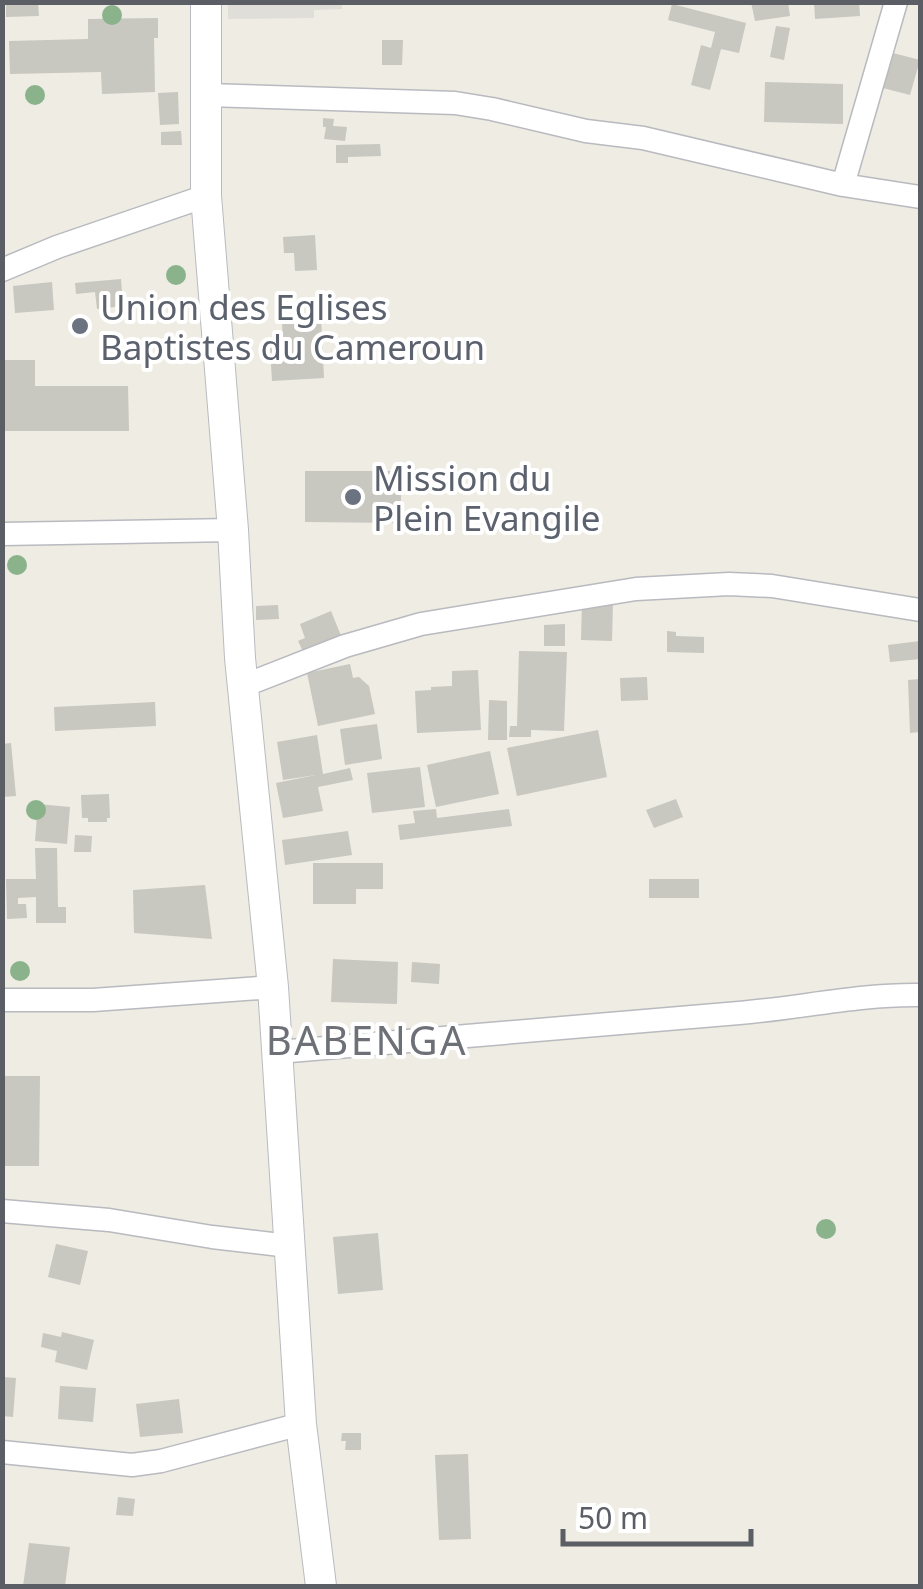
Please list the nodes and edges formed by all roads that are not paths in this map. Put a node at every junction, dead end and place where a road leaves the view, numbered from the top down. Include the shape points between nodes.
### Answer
1 (206, 2) edge
2 (896, 2) edge
3 (207, 95) junction
4 (843, 185) junction
5 (206, 196) junction
6 (920, 197) edge
7 (2, 270) edge
8 (232, 530) junction
9 (2, 534) edge
10 (920, 610) edge
11 (244, 686) junction
12 (272, 987) junction
13 (920, 995) edge
14 (2, 1000) edge
15 (278, 1052) junction
16 (2, 1211) edge
17 (289, 1246) junction
18 (301, 1424) junction
19 (2, 1452) edge
20 (321, 1586) edge

1 - 3 main road
2 - 4 street
3 - 4 street via 455,103
3 - 5 main road
4 - 6 street
5 - 7 street
5 - 8 main road
8 - 9 street
8 - 11 main road
10 - 11 street via 772,586 636,589 421,624
11 - 12 main road
12 - 14 street
12 - 15 main road
13 - 15 street
15 - 17 main road
16 - 17 street
17 - 18 main road
18 - 19 street via 132,1464
18 - 20 main road

